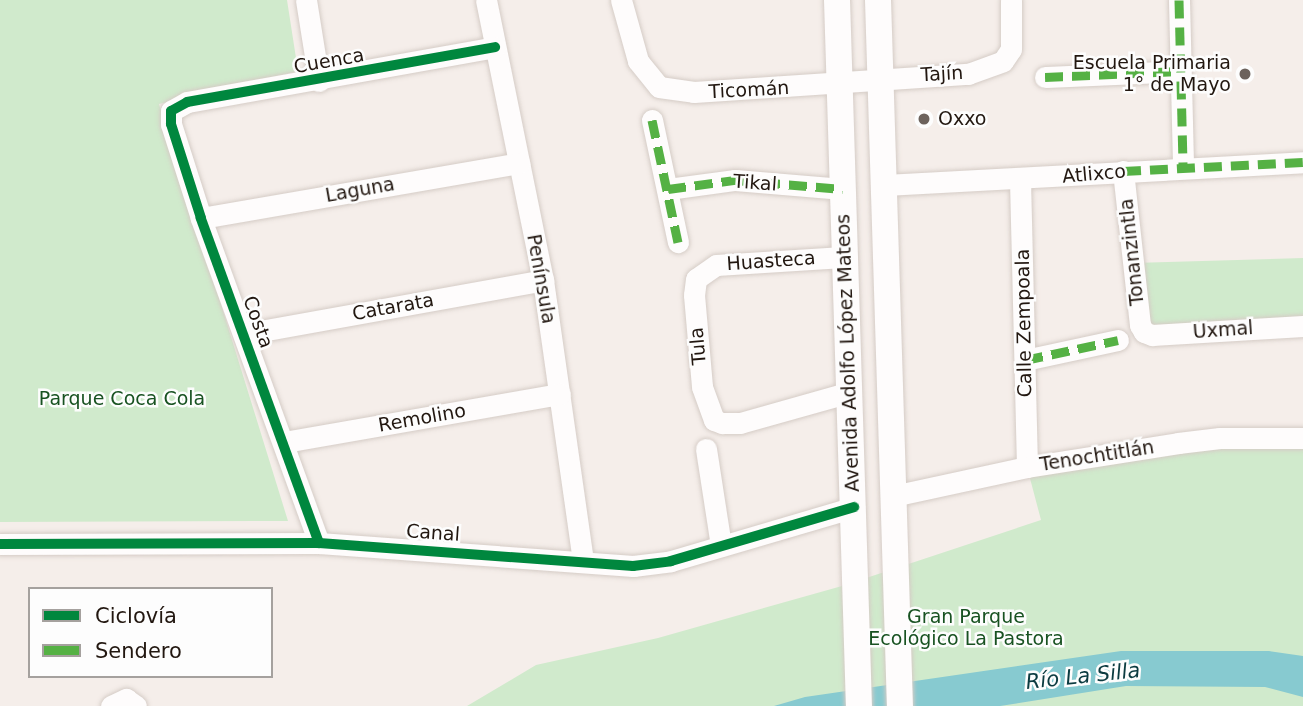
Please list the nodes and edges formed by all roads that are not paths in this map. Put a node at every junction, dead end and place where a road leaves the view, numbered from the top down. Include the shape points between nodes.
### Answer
1 (306, 0) edge
2 (486, 0) edge
3 (621, 0) edge
4 (837, 0) edge
5 (878, 0) edge
6 (1011, 0) edge
7 (1179, 0) edge
8 (495, 47) junction
9 (1180, 71) junction
10 (1045, 77) dead end
11 (319, 81) junction
12 (881, 81) junction
13 (840, 85) junction
14 (170, 111) joint
15 (652, 120) dead end
16 (1303, 162) edge
17 (519, 163) junction
18 (1182, 167) junction
19 (1123, 171) junction
20 (1020, 180) junction
21 (885, 186) junction
22 (668, 189) junction
23 (843, 189) junction
24 (201, 218) junction
25 (678, 242) dead end
26 (843, 257) junction
27 (701, 273) joint
28 (542, 280) junction
29 (1303, 326) edge
30 (1143, 332) joint
31 (244, 334) junction
32 (1118, 340) dead end
33 (1025, 360) junction
34 (850, 392) junction
35 (560, 394) junction
36 (1303, 438) edge
37 (284, 442) junction
38 (706, 449) dead end
39 (1027, 467) junction
40 (893, 496) junction
41 (855, 519) junction
42 (319, 543) junction
43 (0, 544) edge
44 (721, 546) junction
45 (583, 560) junction
46 (859, 706) edge
47 (900, 706) edge

1 - 11 street
2 - 8 street, Península
3 - 13 street, Ticomán via 638,61 659,87 694,92
4 - 13 main road, Avenida Adolfo López Mateos
5 - 12 main road, Avenida Adolfo López Mateos
6 - 12 street, Tajín via 1011,50 1003,61 968,74
7 - 9 street
8 - 11 street, Cuenca
8 - 17 street, Península
9 - 10 street
9 - 18 street
11 - 14 street, Cuenca via 187,102
12 - 13 street, Tajín
12 - 21 main road, Avenida Adolfo López Mateos
13 - 23 main road, Avenida Adolfo López Mateos
14 - 24 street, Costa
15 - 22 street
16 - 18 street, Atlixco
17 - 24 street, Laguna
17 - 28 street, Península
18 - 19 street, Atlixco
19 - 20 street, Atlixco
19 - 30 street, Tonanzintla
20 - 21 street, Atlixco
20 - 33 street, Calle Zempoala
21 - 40 main road, Avenida Adolfo López Mateos
22 - 23 street, Tikal via 734,180
22 - 25 street
23 - 26 main road, Avenida Adolfo López Mateos
24 - 31 street, Costa
26 - 27 street, Huasteca via 737,262
26 - 34 main road, Avenida Adolfo López Mateos
27 - 34 street, Tula via 694,295 705,399 714,420 740,424
28 - 31 street, Catarata
28 - 35 street, Península
29 - 30 street, Uxmal
31 - 37 street, Costa
32 - 33 street
33 - 39 street, Calle Zempoala
34 - 41 main road, Avenida Adolfo López Mateos
35 - 37 street, Remolino
35 - 45 street, Península
36 - 39 street, Tenochtitlán via 1220,438
37 - 42 street, Costa
38 - 44 street
39 - 40 street, Tenochtitlán
40 - 47 main road, Avenida Adolfo López Mateos
41 - 44 street, Canal
41 - 46 main road, Avenida Adolfo López Mateos
42 - 43 street, Canal
42 - 45 street, Canal
44 - 45 street, Canal via 633,566

